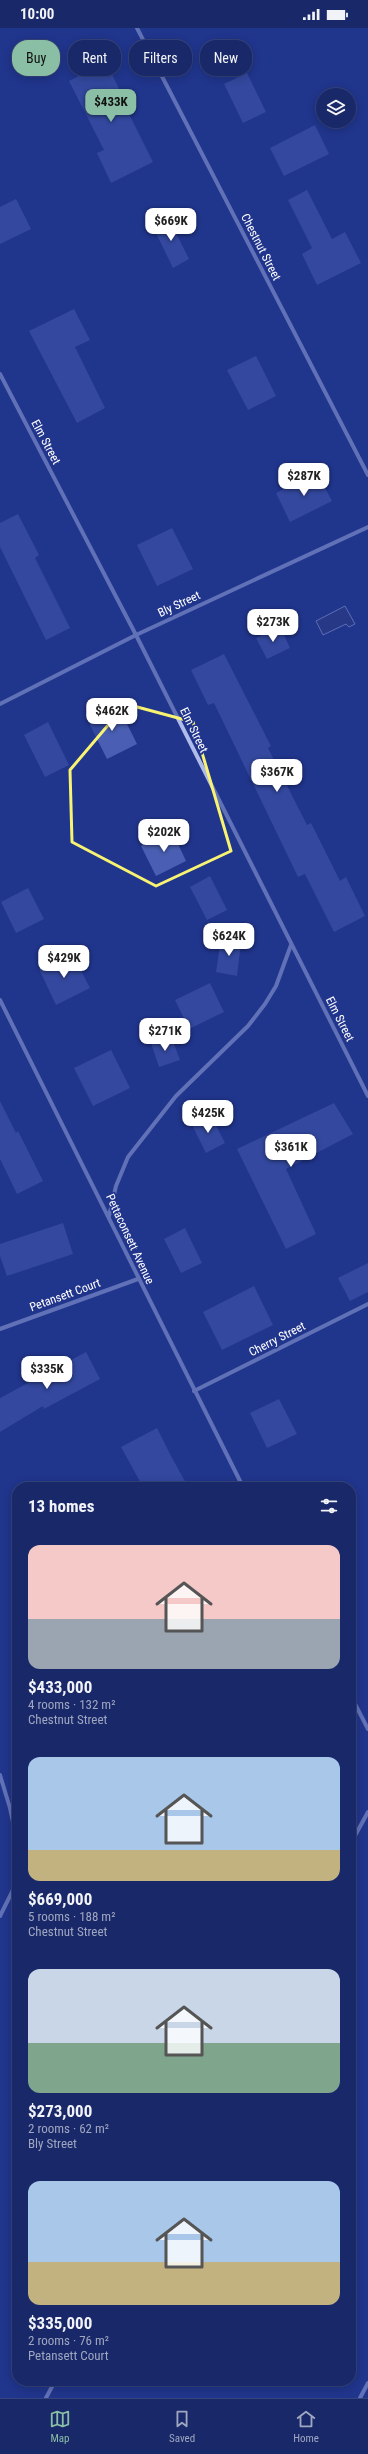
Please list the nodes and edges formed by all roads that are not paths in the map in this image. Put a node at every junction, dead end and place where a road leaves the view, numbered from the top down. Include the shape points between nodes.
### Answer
1 (137, 28) edge
2 (0, 374) edge
3 (368, 475) edge
4 (368, 527) edge
5 (136, 635) junction
6 (0, 704) edge
7 (292, 945) junction
8 (0, 1000) edge
9 (368, 1096) edge
10 (109, 1216) junction
11 (138, 1279) junction
12 (368, 1304) edge
13 (0, 1329) edge
14 (194, 1391) junction
15 (240, 1482) edge
16 (356, 1706) edge
17 (368, 1729) edge
18 (0, 1775) edge
19 (368, 1812) edge
20 (12, 1817) edge
21 (356, 1833) edge
22 (12, 1892) edge
23 (0, 1916) edge
24 (368, 2383) edge
25 (52, 2386) edge
26 (46, 2398) edge
27 (360, 2398) edge

1 - 3 street, Chestnut Street
2 - 5 street, Elm Street
4 - 5 street, Bly Street
5 - 6 street, Bly Street
5 - 7 street, Elm Street
7 - 9 street, Elm Street
7 - 10 street via 276,986 248,1026 176,1096 128,1157 116,1186
8 - 10 street, Pettaconsett Avenue
10 - 11 street, Pettaconsett Avenue
11 - 13 street, Petansett Court
11 - 14 street, Pettaconsett Avenue
12 - 14 street, Cherry Street
14 - 15 street, Pettaconsett Avenue
16 - 17 street
18 - 20 street
19 - 21 street
22 - 23 street
24 - 27 street
25 - 26 street

